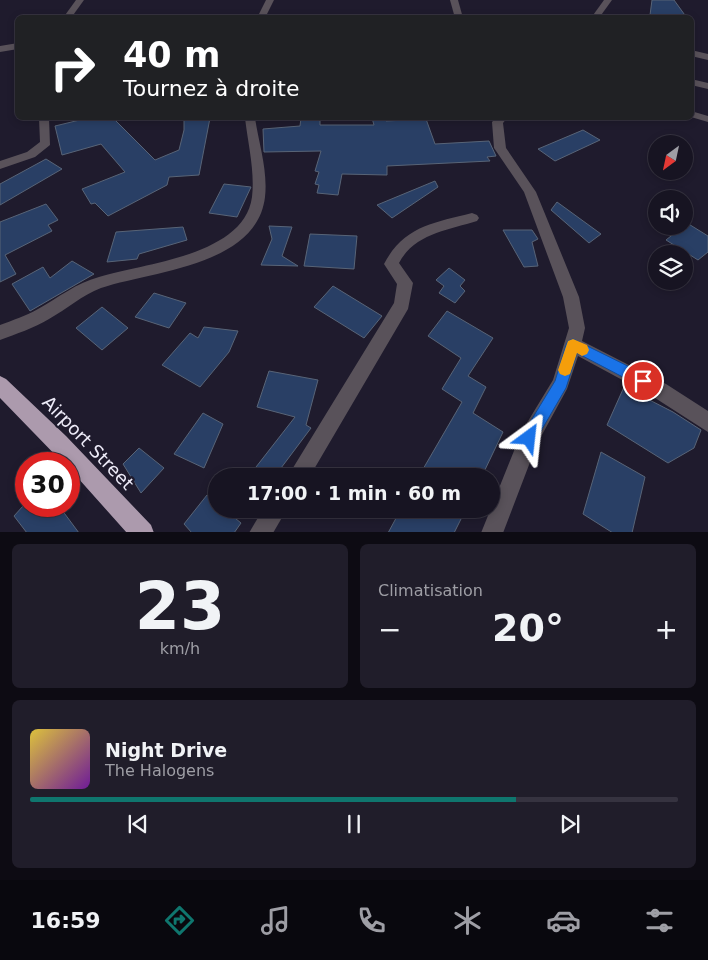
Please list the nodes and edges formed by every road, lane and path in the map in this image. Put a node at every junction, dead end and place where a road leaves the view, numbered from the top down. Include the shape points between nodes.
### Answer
1 (80, 0) edge
2 (270, 0) edge
3 (454, 0) edge
4 (608, 0) edge
5 (69, 15) edge
6 (262, 15) edge
7 (458, 15) edge
8 (597, 15) edge
9 (15, 46) edge
10 (0, 49) edge
11 (694, 54) edge
12 (708, 57) edge
13 (694, 83) edge
14 (708, 86) edge
15 (694, 115) edge
16 (708, 119) edge
17 (44, 120) edge
18 (250, 120) edge
19 (500, 120) edge
20 (0, 165) edge
21 (472, 218) dead end
22 (0, 333) edge
23 (573, 345) junction
24 (0, 385) edge
25 (708, 422) edge
26 (303, 468) edge
27 (270, 518) edge
28 (143, 532) edge
29 (260, 532) edge
30 (492, 532) edge

1 - 5 street
2 - 6 street
3 - 7 street
4 - 8 street
9 - 10 street
11 - 12 street
13 - 14 street
15 - 16 street
17 - 20 street via 46,143 41,149
18 - 22 street via 258,172 256,208 228,243 204,256 96,284 41,316
19 - 23 street via 497,122 500,148 530,192 571,297 577,328
21 - 26 street via 414,235 396,250 391,264 405,283 402,304
23 - 25 street via 659,390
23 - 30 street via 561,383 529,438
24 - 28 highway, Airport Street
27 - 29 street

